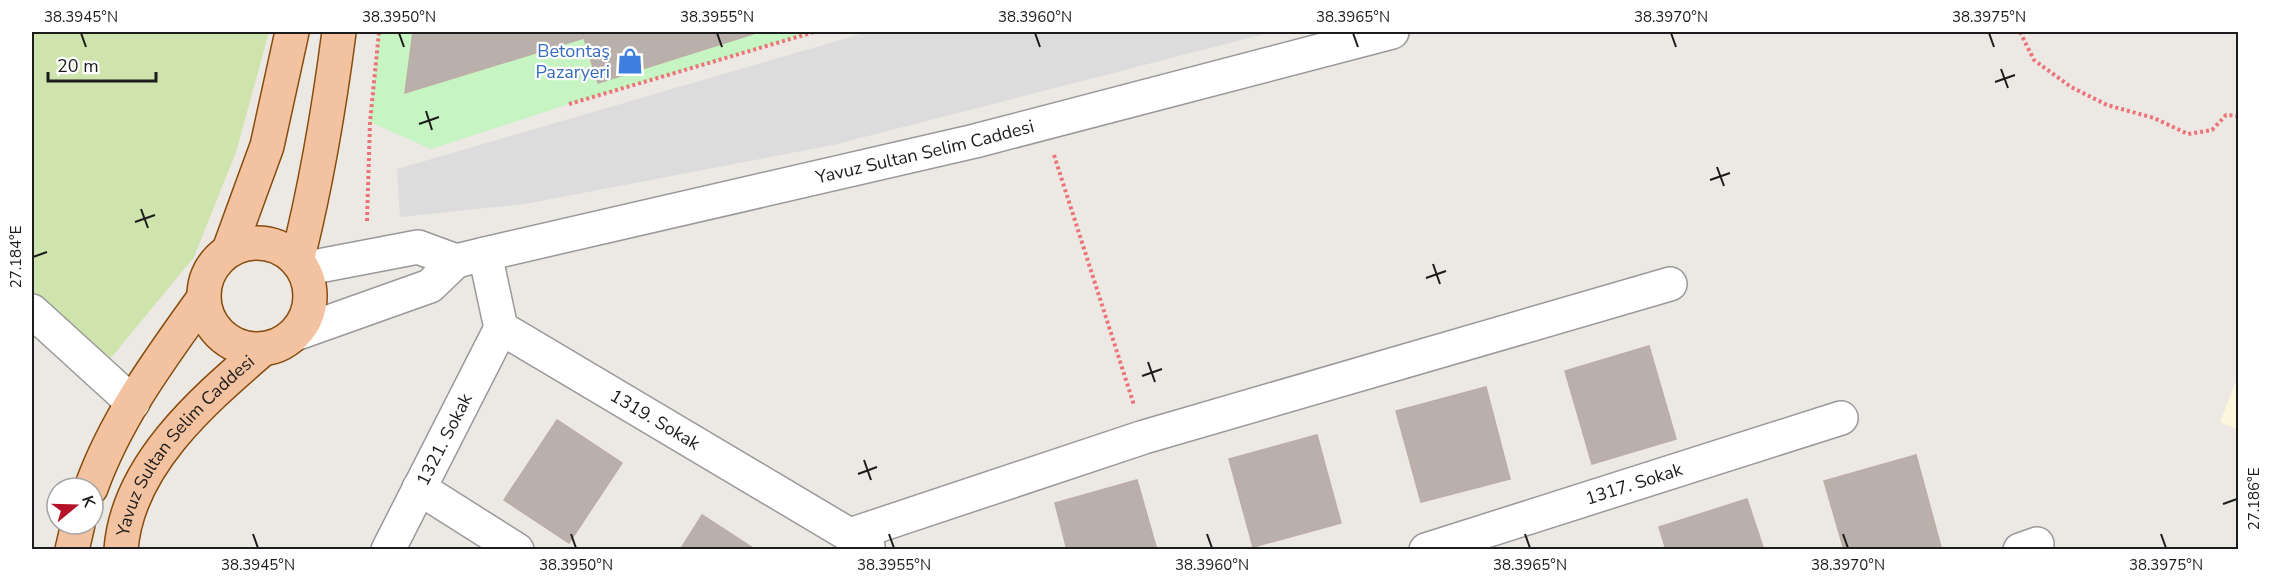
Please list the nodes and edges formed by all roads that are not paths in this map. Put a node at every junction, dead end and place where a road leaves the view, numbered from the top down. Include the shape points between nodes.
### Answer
1 (292, 32) edge
2 (339, 32) edge
3 (1392, 32) edge
4 (229, 250) junction
5 (470, 257) junction
6 (300, 265) junction
7 (1670, 284) dead end
8 (203, 298) junction
9 (32, 311) edge
10 (501, 328) junction
11 (295, 334) junction
12 (263, 349) junction
13 (133, 403) junction
14 (1841, 418) dead end
15 (96, 476) edge
16 (419, 488) junction
17 (863, 542) edge
18 (121, 549) edge
19 (388, 549) edge
20 (517, 549) edge
21 (1426, 549) edge

1 - 4 main road via 267,146
2 - 6 main road
3 - 5 street, Yavuz Sultan Selim Caddesi via 1043,123
4 - 6 main road via 259,243 277,247
4 - 8 main road via 216,262 206,280
5 - 6 street via 418,247
5 - 10 street
5 - 11 street via 430,286
6 - 11 main road via 309,285 310,303
7 - 17 street via 1144,437
8 - 12 main road via 216,330 229,342
8 - 13 main road
9 - 13 street
10 - 16 street, 1321. Sokak
10 - 17 street, 1319. Sokak
11 - 12 main road
12 - 18 main road, Yavuz Sultan Selim Caddesi via 175,431 141,480
13 - 15 main road
14 - 21 street, 1317. Sokak
16 - 19 street, 1321. Sokak
16 - 20 street

